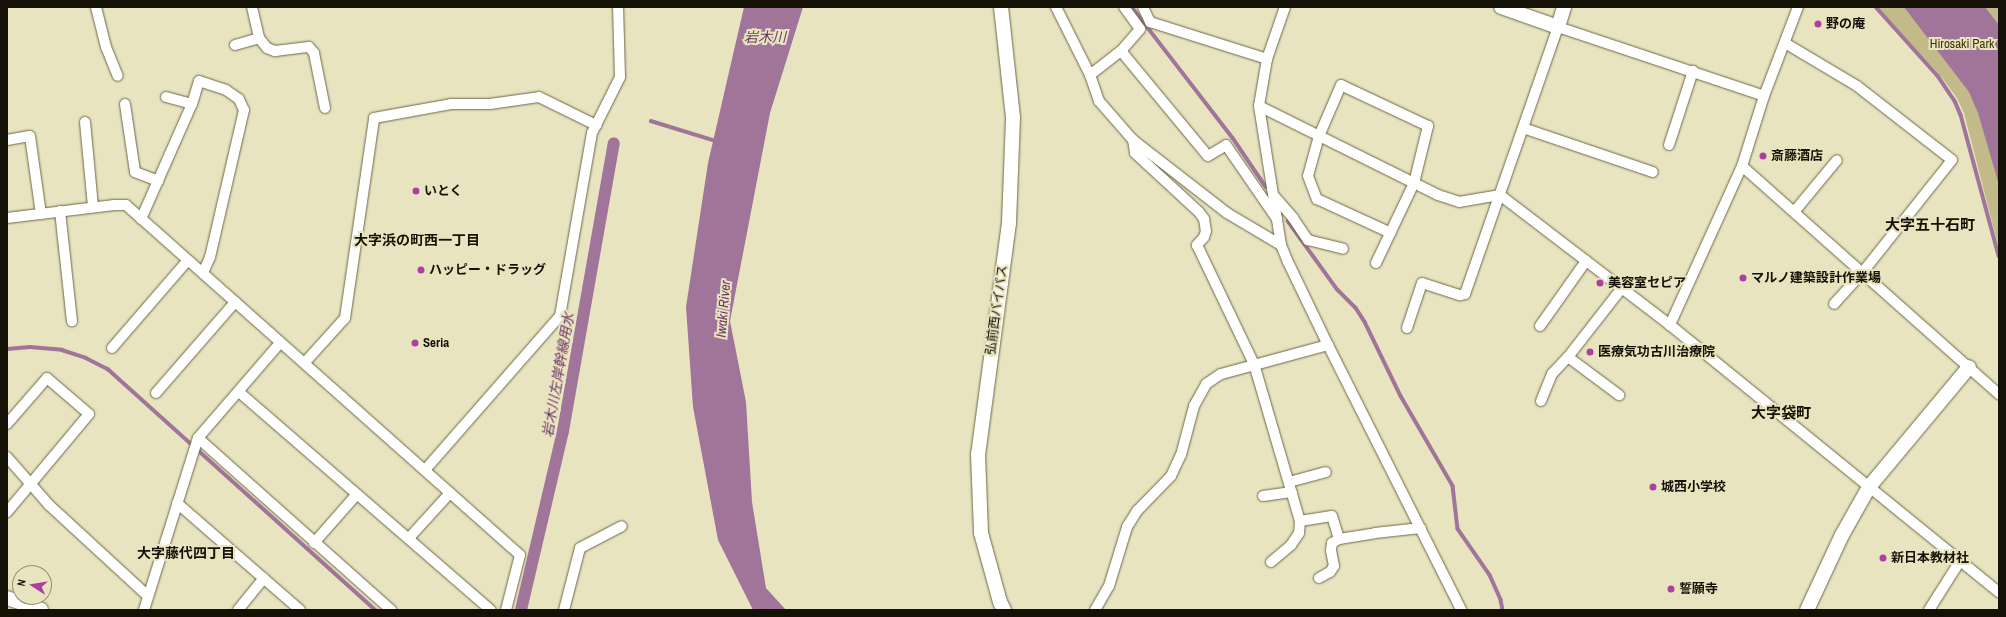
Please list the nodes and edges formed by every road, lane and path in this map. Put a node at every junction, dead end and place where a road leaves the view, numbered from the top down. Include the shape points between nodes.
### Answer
1 (96, 7) edge
2 (252, 7) edge
3 (618, 7) edge
4 (1000, 7) edge
5 (1056, 7) edge
6 (1124, 7) edge
7 (1142, 7) edge
8 (1285, 7) edge
9 (1501, 7) edge
10 (1564, 7) edge
11 (1798, 7) edge
12 (1558, 27) junction
13 (260, 38) junction
14 (1785, 43) junction
15 (235, 45) dead end
16 (1121, 51) junction
17 (1267, 59) junction
18 (1693, 71) junction
19 (1090, 75) junction
20 (118, 76) dead end
21 (1764, 96) junction
22 (166, 97) dead end
23 (125, 104) dead end
24 (192, 104) junction
25 (1259, 106) junction
26 (325, 108) dead end
27 (84, 122) dead end
28 (596, 125) junction
29 (1523, 128) junction
30 (1319, 136) junction
31 (7, 140) edge
32 (1133, 140) junction
33 (1669, 144) dead end
34 (1838, 160) dead end
35 (1742, 166) junction
36 (1653, 172) dead end
37 (158, 181) junction
38 (1414, 183) junction
39 (1500, 195) junction
40 (1275, 197) junction
41 (93, 208) junction
42 (60, 211) junction
43 (1794, 212) junction
44 (41, 214) junction
45 (7, 218) edge
46 (141, 219) junction
47 (1278, 220) junction
48 (1391, 233) junction
49 (1282, 245) junction
50 (1343, 249) dead end
51 (188, 260) junction
52 (1586, 261) junction
53 (1376, 263) dead end
54 (1863, 272) junction
55 (203, 273) junction
56 (1622, 288) junction
57 (235, 302) junction
58 (1834, 304) dead end
59 (72, 321) dead end
60 (1670, 325) junction
61 (1540, 326) dead end
62 (1407, 328) dead end
63 (280, 343) junction
64 (1328, 345) junction
65 (112, 348) dead end
66 (1568, 357) junction
67 (308, 359) dead end
68 (1254, 364) junction
69 (1969, 367) junction
70 (240, 392) junction
71 (156, 393) dead end
72 (1999, 394) edge
73 (1619, 395) dead end
74 (1541, 401) dead end
75 (7, 424) edge
76 (196, 444) junction
77 (7, 457) edge
78 (424, 470) junction
79 (1326, 472) dead end
80 (30, 482) junction
81 (1290, 487) junction
82 (1869, 487) junction
83 (450, 493) junction
84 (357, 494) junction
85 (1263, 496) dead end
86 (178, 502) junction
87 (7, 512) edge
88 (1300, 521) junction
89 (622, 526) dead end
90 (1421, 528) junction
91 (409, 538) junction
92 (1339, 539) junction
93 (314, 543) junction
94 (1960, 560) junction
95 (1271, 562) dead end
96 (264, 578) junction
97 (1320, 578) dead end
98 (1999, 592) edge
99 (148, 596) junction
100 (7, 598) edge
101 (20, 607) edge
102 (41, 610) edge
103 (144, 610) edge
104 (238, 610) edge
105 (300, 610) edge
106 (391, 610) edge
107 (491, 610) edge
108 (506, 610) edge
109 (564, 610) edge
110 (1004, 610) edge
111 (1095, 610) edge
112 (1461, 610) edge
113 (1807, 610) edge
114 (1929, 610) edge

1 - 20 street via 106,47
2 - 13 street
3 - 28 street via 620,77
4 - 110 street, 弘前西バイパス via 1013,118 1009,223 978,454 981,533
5 - 19 street
6 - 16 street via 1140,29
7 - 17 street via 1150,22
8 - 17 street
9 - 12 street
10 - 12 street
11 - 14 street
12 - 18 street
12 - 29 street
13 - 15 street
13 - 26 street via 267,48 276,51 309,47 314,53
14 - 21 street
14 - 54 street via 1857,86 1952,160
16 - 19 street
16 - 47 street via 1208,156 1226,145
17 - 25 street
18 - 21 street
18 - 33 street
19 - 32 street via 1099,101
21 - 35 street
22 - 24 street
23 - 37 street via 135,172
24 - 37 street
24 - 55 street via 199,82 226,90 239,99 244,110 210,257
25 - 30 street
25 - 40 street
27 - 41 street
28 - 67 street via 539,97 490,104 451,104 374,118 345,318
28 - 78 street via 592,133 560,316
29 - 36 street
29 - 39 street
30 - 38 street
30 - 38 street via 1341,85 1428,126
30 - 48 street via 1308,176 1317,199
31 - 44 street via 30,136
32 - 49 street via 1227,212
32 - 68 street via 1135,153 1204,219 1206,231 1196,245
34 - 43 street
35 - 43 street
35 - 60 street
37 - 46 street
38 - 39 street via 1459,202
38 - 48 street
39 - 52 street
39 - 62 street via 1465,294 1460,295 1422,283
40 - 47 street
40 - 50 street via 1308,240
41 - 42 street
41 - 46 street via 126,205
42 - 44 street
42 - 59 street
43 - 54 street
44 - 45 street
46 - 51 street
47 - 49 street
48 - 53 street
49 - 64 street
51 - 55 street
51 - 65 street
52 - 56 street
52 - 61 street
54 - 58 street
54 - 69 street
55 - 57 street
56 - 60 street
56 - 66 street
57 - 63 street
57 - 71 street
60 - 82 street
63 - 70 street
63 - 78 street
64 - 68 street
64 - 90 street
66 - 73 street
66 - 74 street via 1552,374
68 - 81 street
68 - 111 street via 1221,374 1206,384 1194,406 1181,455 1171,476 1137,511 1127,527 1109,586
69 - 72 street
69 - 82 street
70 - 76 street
70 - 84 street
75 - 80 street via 47,378 89,414
76 - 86 street
76 - 93 street
77 - 80 street
78 - 83 street
79 - 81 street
80 - 87 street
80 - 99 street via 49,505
81 - 85 street
81 - 88 street
82 - 94 street
82 - 113 street via 1842,535
83 - 91 street
83 - 108 street via 520,555
84 - 91 street
84 - 93 street
86 - 96 street
86 - 99 street
88 - 92 street via 1332,516
88 - 95 street via 1299,533 1291,545
89 - 109 street via 580,548
90 - 92 street
90 - 112 street
91 - 107 street
92 - 97 street via 1332,543 1334,566
93 - 106 street
94 - 98 street
94 - 114 street
96 - 104 street
96 - 105 street
99 - 103 street
100 - 101 street
101 - 102 street

